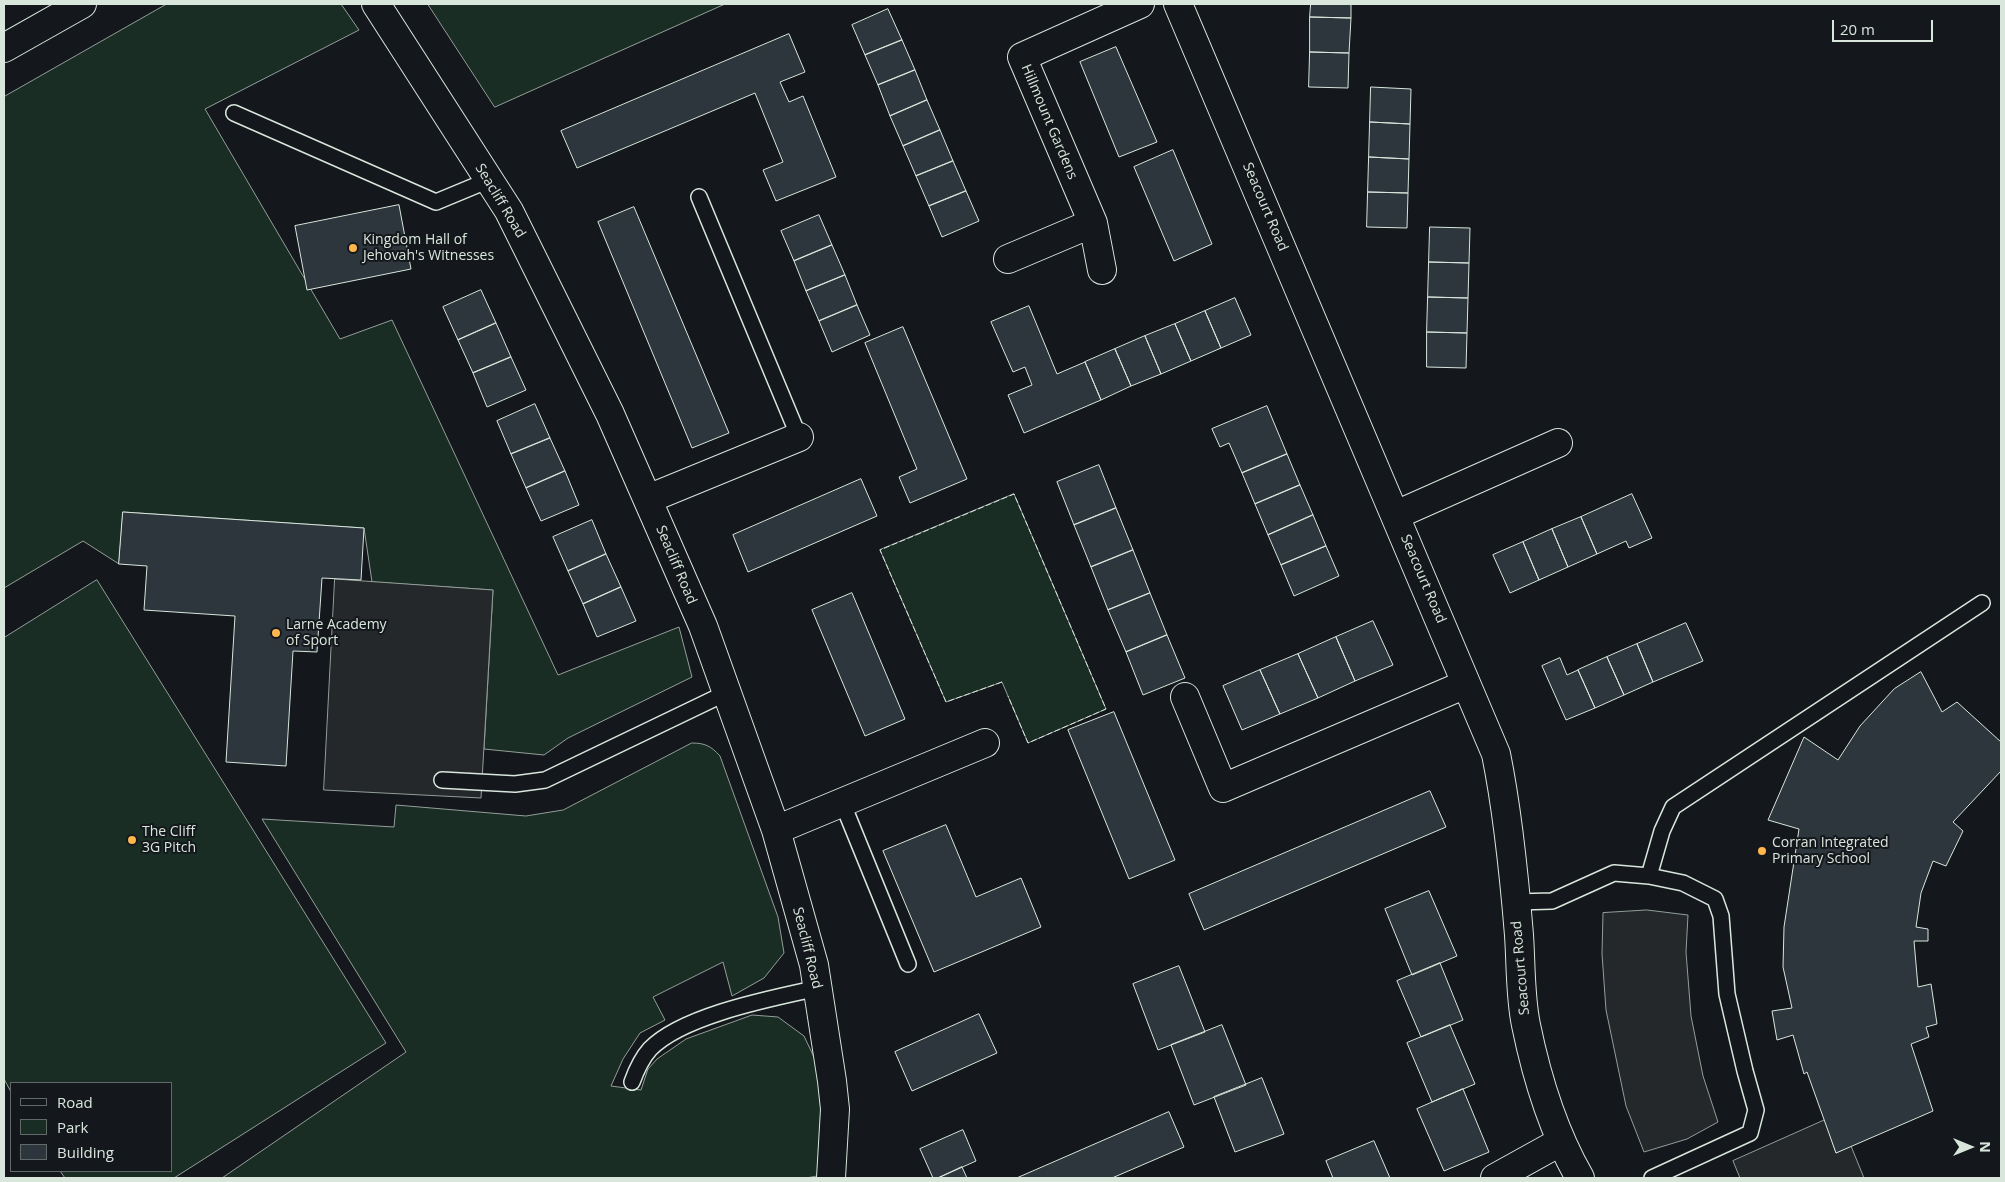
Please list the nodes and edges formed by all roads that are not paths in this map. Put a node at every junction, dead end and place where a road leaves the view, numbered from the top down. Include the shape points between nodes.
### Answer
1 (82, 4) edge
2 (376, 4) edge
3 (1140, 4) edge
4 (1178, 4) edge
5 (4, 48) edge
6 (234, 113) dead end
7 (489, 180) junction
8 (699, 196) dead end
9 (1093, 223) junction
10 (1008, 259) dead end
11 (1102, 270) dead end
12 (800, 437) joint
13 (1558, 443) dead end
14 (648, 499) junction
15 (1396, 515) junction
16 (1982, 603) dead end
17 (1466, 684) junction
18 (726, 693) junction
19 (1185, 697) dead end
20 (986, 743) dead end
21 (442, 780) dead end
22 (842, 802) junction
23 (776, 830) junction
24 (1649, 876) junction
25 (1516, 902) junction
26 (908, 964) dead end
27 (818, 988) junction
28 (632, 1082) dead end
29 (1560, 1142) junction
30 (831, 1178) edge
31 (1495, 1178) edge
32 (1580, 1178) edge
33 (1652, 1178) edge

1 - 5 street
2 - 7 street, Seacliff Road
3 - 9 street, Hillmount Gardens via 1022,57
4 - 15 street, Seacourt Road
6 - 7 lane via 436,202
7 - 14 street, Seacliff Road via 509,211 561,313
8 - 12 lane
9 - 10 street
9 - 11 street, Hillmount Gardens
12 - 14 street
13 - 15 street
14 - 18 street, Seacliff Road via 702,626
15 - 17 street, Seacourt Road
16 - 24 lane via 1673,807 1662,831
17 - 19 street via 1223,788
17 - 25 street, Seacourt Road via 1496,754
18 - 21 lane via 545,780 515,784
18 - 23 street, Seacliff Road
20 - 22 street
22 - 23 street
22 - 26 lane
23 - 27 street, Seacliff Road
24 - 25 lane via 1614,873 1552,901
24 - 33 lane via 1683,883 1714,899 1721,916 1727,994 1756,1110 1750,1133
25 - 29 street, Seacourt Road via 1526,1023 1540,1084
27 - 28 lane via 740,1005 675,1031 650,1049
27 - 30 street, Seacliff Road via 835,1109
29 - 31 street
29 - 32 street, Seacourt Road

